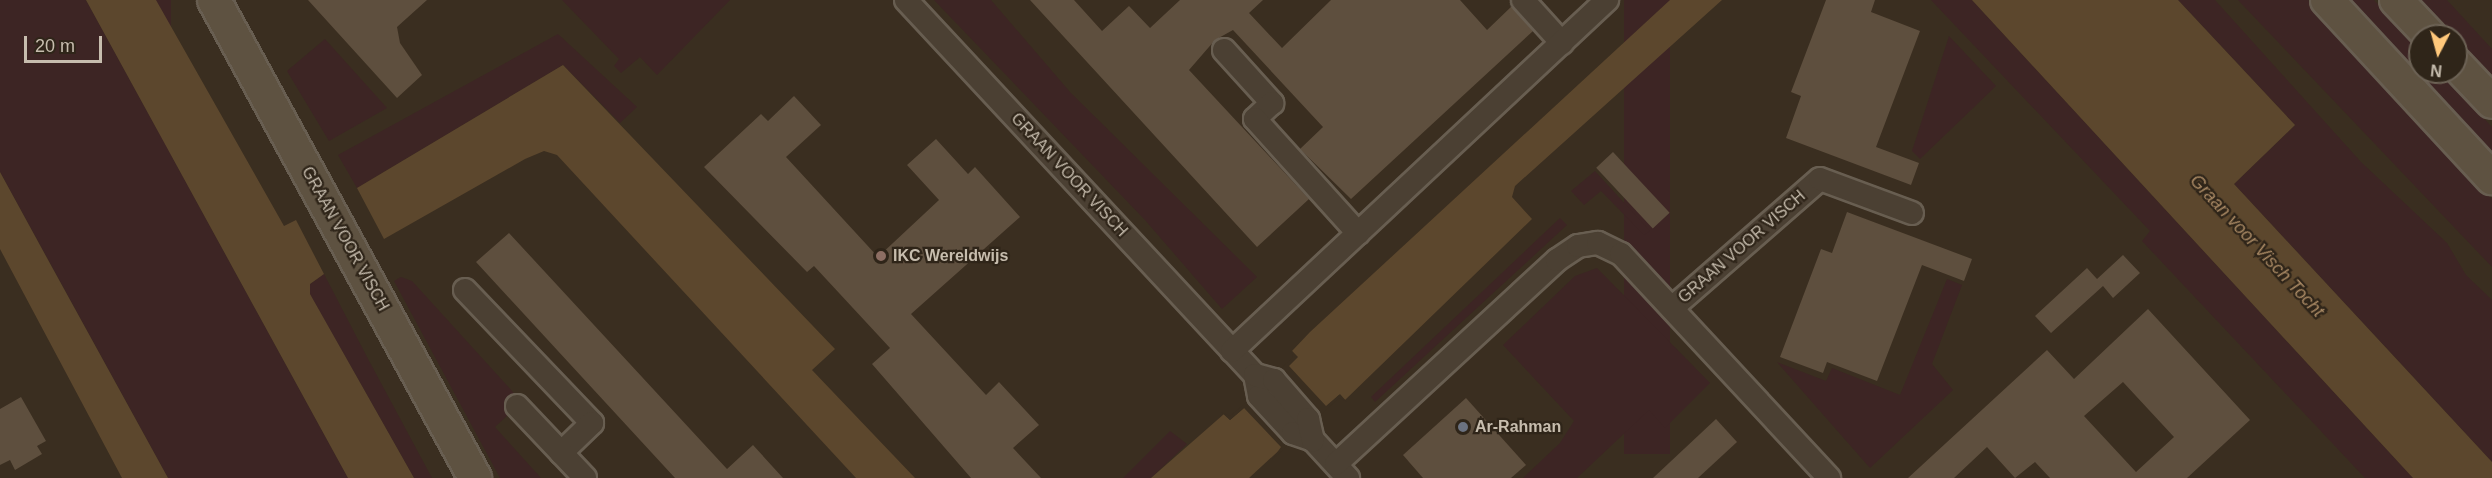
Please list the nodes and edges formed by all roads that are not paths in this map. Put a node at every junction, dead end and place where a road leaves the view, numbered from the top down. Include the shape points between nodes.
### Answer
1 (214, 0) edge
2 (906, 0) edge
3 (1523, 0) edge
4 (1607, 0) edge
5 (2327, 0) edge
6 (2396, 0) edge
7 (2419, 24) edge
8 (1562, 43) junction
9 (1224, 50) dead end
10 (2468, 77) edge
11 (2492, 102) edge
12 (2492, 178) edge
13 (1912, 213) dead end
14 (1358, 232) junction
15 (465, 290) dead end
16 (1672, 308) junction
17 (1232, 351) junction
18 (518, 406) dead end
19 (561, 453) junction
20 (1342, 471) edge
21 (475, 478) edge
22 (585, 478) edge
23 (1829, 478) edge

1 - 21 street, GRAAN VOOR VISCH
2 - 17 street, GRAAN VOOR VISCH
3 - 8 street
4 - 8 street
5 - 12 street
6 - 7 street
8 - 14 street
9 - 14 street via 1272,103 1255,119
10 - 11 street
13 - 16 street, GRAAN VOOR VISCH via 1820,179
14 - 17 street
15 - 19 street via 592,423
16 - 20 street, GRAAN VOOR VISCH via 1621,254 1598,243 1578,246
16 - 23 street, GRAAN VOOR VISCH
17 - 20 street, GRAAN VOOR VISCH via 1255,375 1274,380 1308,419 1313,440
18 - 19 street
19 - 22 street

